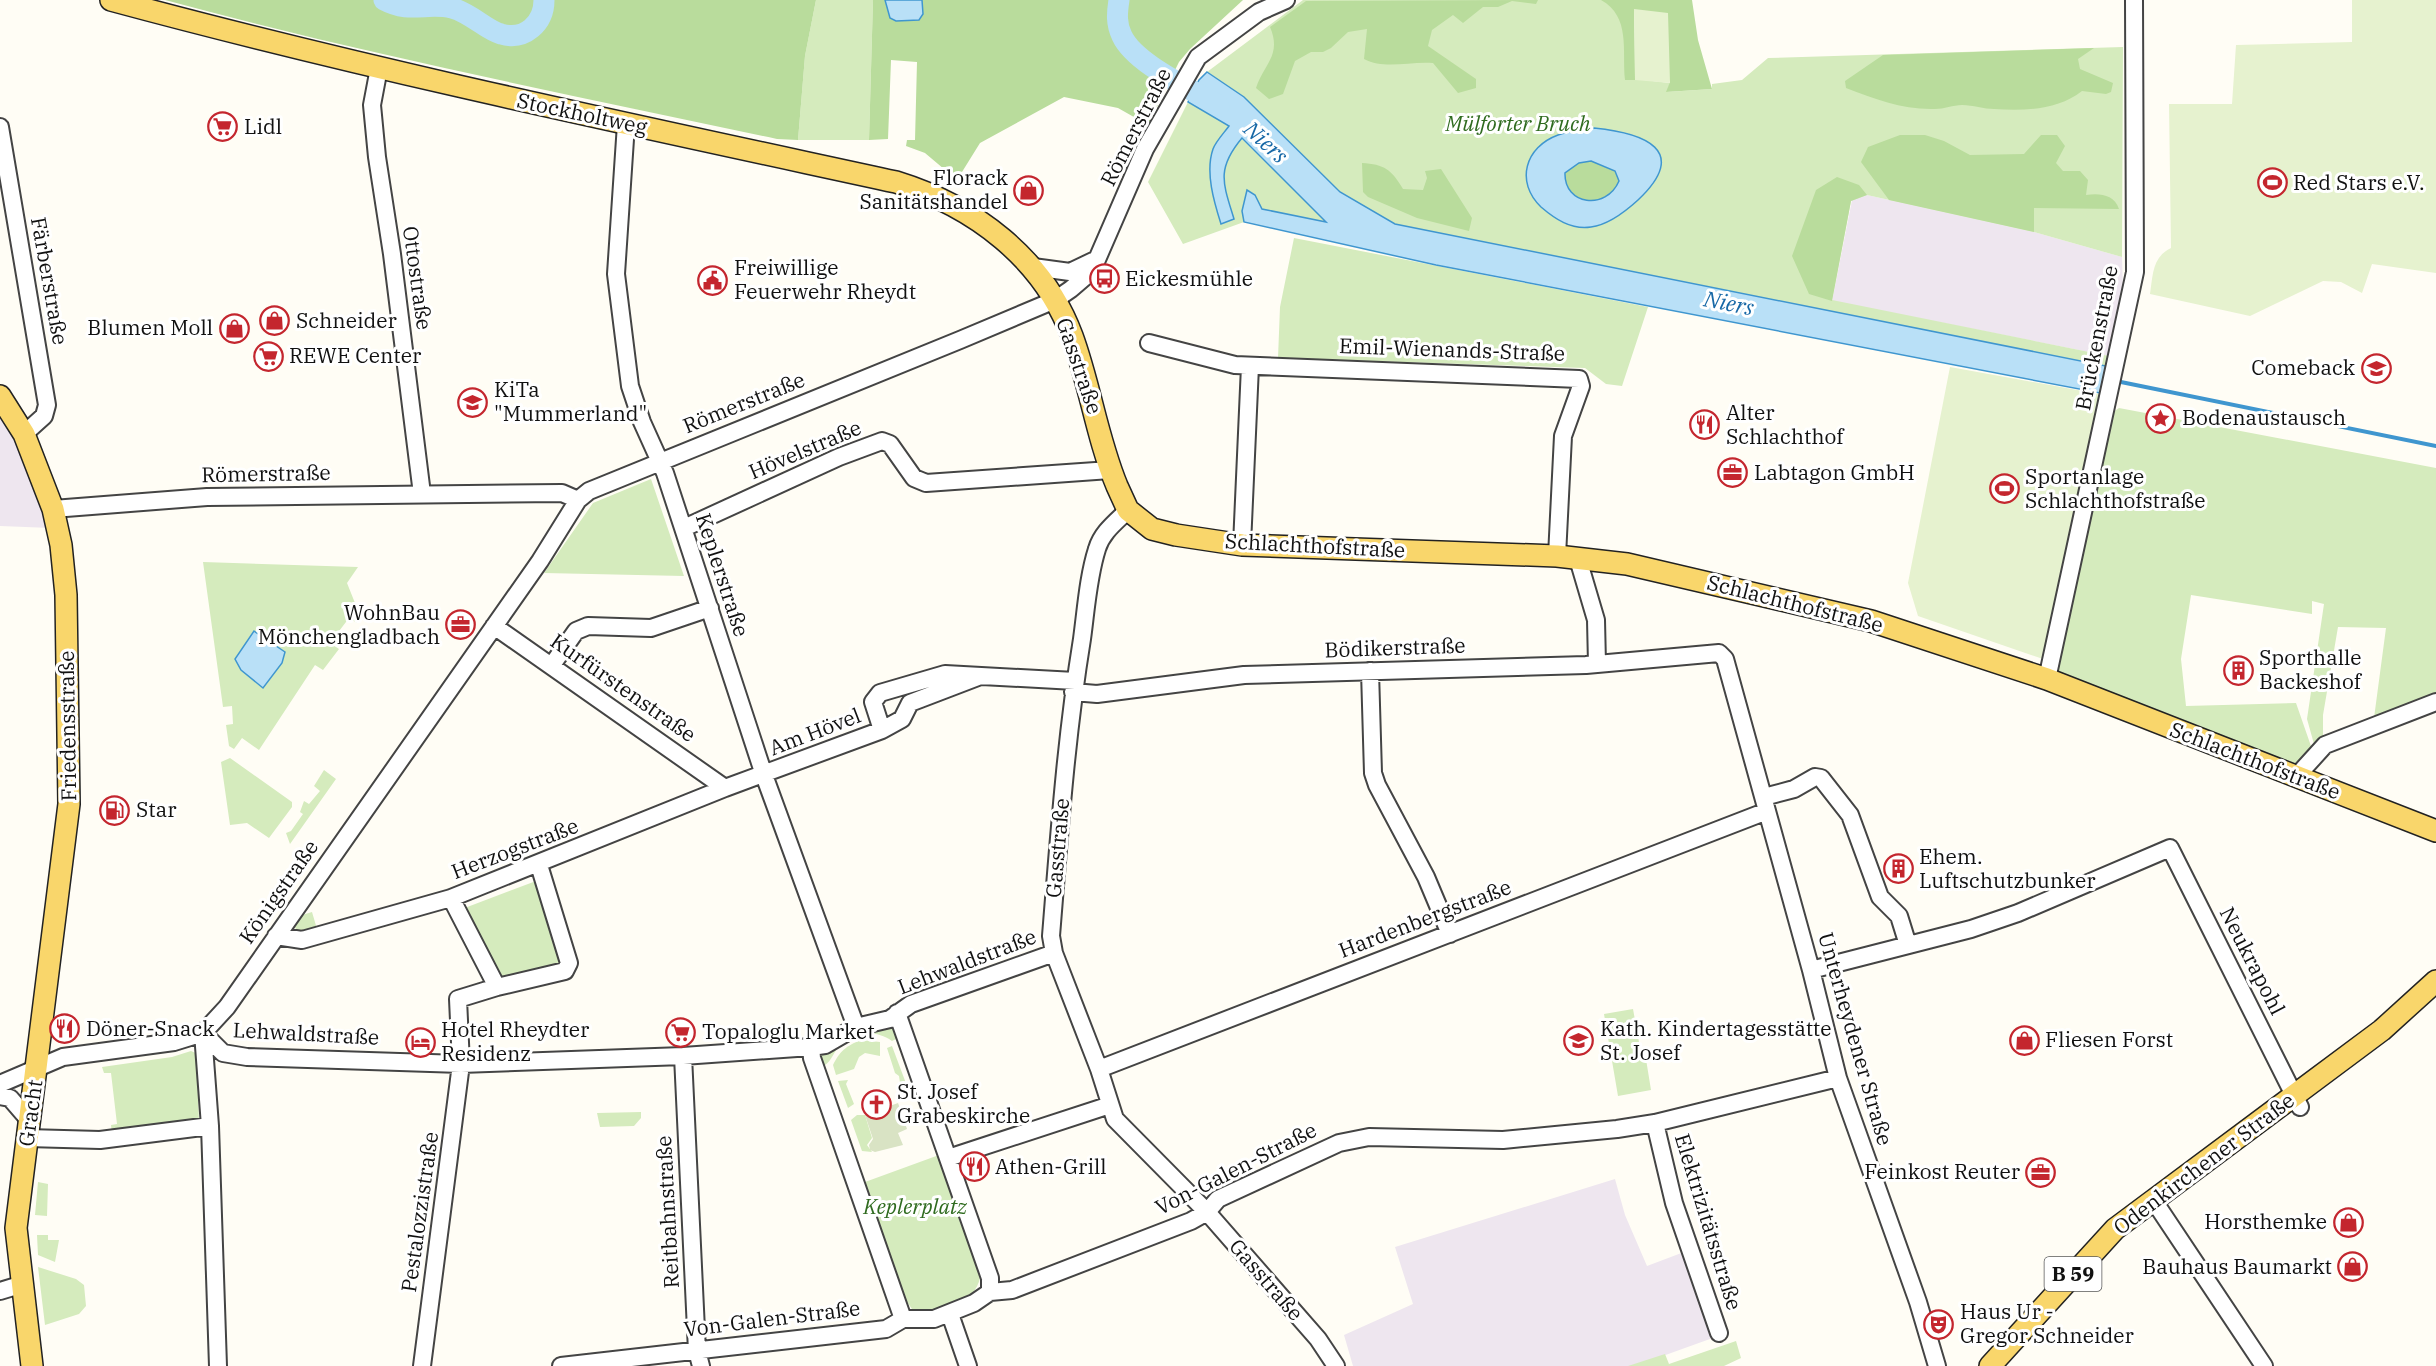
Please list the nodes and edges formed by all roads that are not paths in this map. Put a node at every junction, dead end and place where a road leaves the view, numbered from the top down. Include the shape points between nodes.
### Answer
1 (111, 0) edge
2 (1283, 0) edge
3 (2134, 0) edge
4 (379, 68) junction
5 (626, 124) junction
6 (0, 127) edge
7 (1099, 257) junction
8 (1033, 267) junction
9 (1055, 300) junction
10 (1149, 342) dead end
11 (1250, 366) junction
12 (0, 396) edge
13 (24, 434) junction
14 (661, 461) junction
15 (1110, 470) junction
16 (422, 494) junction
17 (578, 500) junction
18 (53, 509) junction
19 (1128, 510) junction
20 (684, 528) junction
21 (1242, 544) junction
22 (1567, 557) junction
23 (710, 608) junction
24 (494, 626) junction
25 (1719, 653) joint
26 (1596, 664) junction
27 (552, 665) junction
28 (1370, 671) junction
29 (978, 677) junction
30 (2047, 679) junction
31 (1074, 687) junction
32 (2436, 702) edge
33 (882, 730) junction
34 (764, 775) junction
35 (2296, 777) junction
36 (725, 788) junction
37 (1766, 804) junction
38 (2436, 831) edge
39 (539, 865) junction
40 (452, 898) junction
41 (1450, 934) junction
42 (276, 936) junction
43 (1908, 945) junction
44 (1054, 953) junction
45 (1811, 970) junction
46 (2436, 981) edge
47 (497, 987) junction
48 (2436, 1000) edge
49 (897, 1013) junction
50 (854, 1024) junction
51 (203, 1033) junction
52 (811, 1047) junction
53 (683, 1056) junction
54 (461, 1064) junction
55 (37, 1068) junction
56 (1099, 1069) junction
57 (1838, 1078) junction
58 (0, 1084) edge
59 (0, 1096) edge
60 (2297, 1101) junction
61 (1110, 1105) junction
62 (1655, 1123) junction
63 (210, 1126) junction
64 (27, 1138) junction
65 (948, 1158) junction
66 (2158, 1206) junction
67 (1207, 1212) junction
68 (23, 1284) junction
69 (0, 1291) edge
70 (990, 1292) junction
71 (950, 1314) junction
72 (903, 1319) junction
73 (1719, 1333) dead end
74 (699, 1358) edge
75 (32, 1362) edge
76 (218, 1366) edge
77 (422, 1366) edge
78 (561, 1366) edge
79 (968, 1366) edge
80 (1336, 1366) edge
81 (1937, 1366) edge
82 (1990, 1366) edge
83 (2008, 1366) edge
84 (2264, 1366) edge

1 - 4 main road, Stockholtweg
2 - 7 street, Römerstraße via 1259,12 1198,57 1145,149
3 - 30 street, Brückenstraße via 2135,272
4 - 5 main road, Stockholtweg
4 - 16 street, Ottostraße via 372,105 377,157
5 - 8 main road, Stockholtweg via 932,193 966,210
5 - 14 street, Keplerstraße via 616,274 622,337 630,386
6 - 13 street, Färberstraße via 47,405 44,417
7 - 8 street via 1070,272
7 - 9 street, Römerstraße via 1092,271
8 - 9 main road, Gasstraße
9 - 14 street, Römerstraße
9 - 15 main road, Gasstraße via 1075,346
10 - 11 street, Emil-Wienands-Straße
11 - 21 street
11 - 22 street, Emil-Wienands-Straße via 1579,378 1581,386 1563,436
12 - 13 main road, Friedensstraße
13 - 18 main road, Friedensstraße
14 - 17 street, Römerstraße via 589,491
14 - 20 street, Keplerstraße
15 - 19 main road, Gasstraße
15 - 20 street, Hövelstraße via 926,483 914,478 890,444 882,441
16 - 17 street, Römerstraße via 562,494
16 - 18 street, Römerstraße via 207,497
17 - 24 street, Königstraße
18 - 55 main road, Friedensstraße via 66,595 70,781
19 - 21 main road, Schlachthofstraße via 1152,529
19 - 31 street, Gasstraße via 1105,533 1097,549
20 - 23 street, Keplerstraße
21 - 22 main road, Schlachthofstraße
22 - 26 street, Emil-Wienands-Straße via 1596,620
22 - 30 main road, Schlachthofstraße via 1627,564 1871,621
23 - 27 street via 651,628 588,626 576,631
23 - 34 street, Keplerstraße
24 - 27 street, Kurfürstenstraße
24 - 42 street, Königstraße
25 - 26 street, Bödikerstraße
25 - 37 street, Unterheydener Straße via 1725,659
26 - 28 street, Bödikerstraße
27 - 36 street, Kurfürstenstraße
28 - 31 street, Bödikerstraße via 1244,675 1097,694
28 - 41 street via 1373,773
29 - 31 street, Am Hövel
29 - 33 street, Am Hövel via 910,703 902,719
29 - 33 street, Am Hövel via 945,674 880,693 873,702
30 - 35 main road, Schlachthofstraße
31 - 44 street, Gasstraße via 1051,936
32 - 35 street via 2325,745
33 - 34 street, Am Hövel
34 - 36 street, Herzogstraße
34 - 50 street, Keplerstraße
35 - 38 main road, Schlachthofstraße
36 - 39 street, Herzogstraße
37 - 41 street, Hardenbergstraße
37 - 43 street, Hardenbergstraße via 1815,777 1821,778 1850,815 1880,897 1899,916
37 - 45 street, Unterheydener Straße
39 - 40 street, Herzogstraße
39 - 47 street via 569,963 565,971
40 - 42 street, Herzogstraße via 302,940
40 - 47 street
41 - 56 street, Hardenbergstraße
42 - 51 street, Königstraße via 227,1007
43 - 45 street
43 - 60 street, Neukrapohl via 2018,913 2169,848
44 - 49 street, Lehwaldstraße via 911,1004
44 - 56 street, Gasstraße
45 - 57 street, Unterheydener Straße
46 - 60 main road, Odenkirchener Straße / B 59
47 - 54 street, Pestalozzistraße via 458,999
48 - 60 main road, Odenkirchener Straße / B 59
49 - 50 street, Lehwaldstraße via 890,1011
49 - 65 street
50 - 52 street, Lehwaldstraße via 825,1045
51 - 54 street, Lehwaldstraße via 223,1053 247,1058
51 - 55 street via 174,1042 63,1057
51 - 63 street
52 - 53 street, Lehwaldstraße
52 - 72 street
53 - 54 street, Lehwaldstraße
53 - 74 street, Reitbahnstraße
54 - 77 street, Pestalozzistraße
55 - 58 street
55 - 64 main road, Gracht
56 - 61 street, Gasstraße
57 - 62 street, Von-Galen-Straße
57 - 81 street, Unterheydener Straße
59 - 64 street via 10,1098
60 - 66 main road, Odenkirchener Straße / B 59
61 - 65 street
61 - 67 street, Gasstraße via 1114,1119
62 - 67 street, Von-Galen-Straße via 1503,1140 1369,1137 1339,1143 1218,1199
62 - 73 street, Elektrizitätsstraße via 1674,1203
63 - 64 street via 100,1140
63 - 76 street
64 - 68 main road, Gracht via 16,1228
65 - 70 street via 990,1278
66 - 82 main road, Odenkirchener Straße / B 59 via 2115,1229
66 - 83 main road, Odenkirchener Straße / B 59 via 2101,1260
66 - 84 street
67 - 70 street, Von-Galen-Straße via 1012,1290
67 - 80 street, Gasstraße via 1318,1339
68 - 69 street
68 - 75 main road, Gracht
70 - 71 street, Von-Galen-Straße
71 - 72 street, Von-Galen-Straße via 927,1321
71 - 79 street
72 - 74 street, Von-Galen-Straße via 885,1329
74 - 78 street, Von-Galen-Straße

